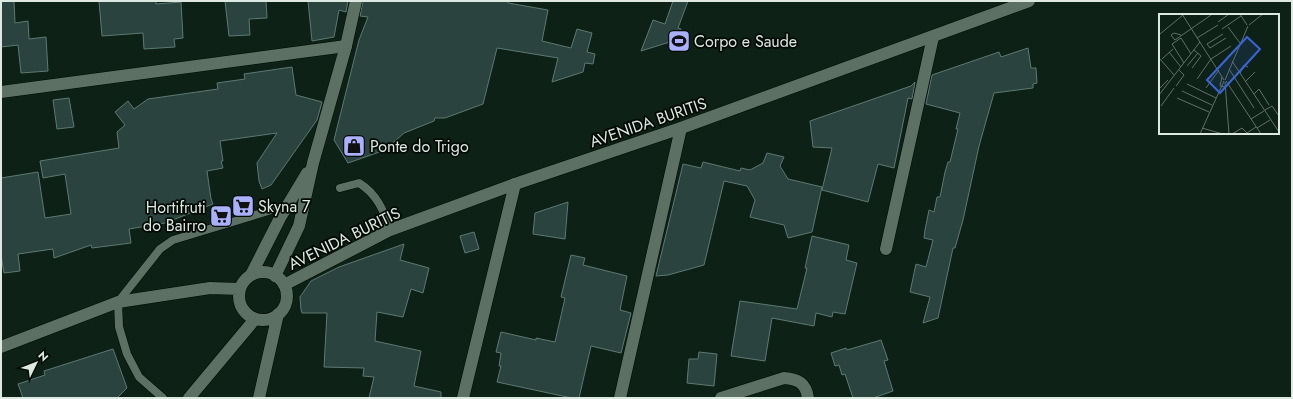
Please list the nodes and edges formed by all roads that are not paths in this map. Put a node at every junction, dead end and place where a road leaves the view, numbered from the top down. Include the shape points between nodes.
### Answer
1 (356, 1) edge
2 (1029, 1) edge
3 (933, 37) junction
4 (346, 46) junction
5 (1, 92) edge
6 (681, 128) junction
7 (313, 163) junction
8 (515, 184) junction
9 (340, 188) dead end
10 (288, 205) junction
11 (390, 230) junction
12 (886, 249) dead end
13 (251, 275) junction
14 (275, 276) junction
15 (284, 285) junction
16 (240, 289) junction
17 (118, 302) junction
18 (278, 314) junction
19 (255, 319) junction
20 (1, 347) edge
21 (163, 398) edge
22 (188, 398) edge
23 (259, 398) edge
24 (463, 398) edge
25 (620, 398) edge
26 (721, 398) edge
27 (808, 398) edge

1 - 4 street
2 - 3 street, AVENIDA BURITIS
3 - 6 street, AVENIDA BURITIS
3 - 12 street
4 - 5 street
4 - 7 street
6 - 8 street, AVENIDA BURITIS
6 - 25 street
7 - 10 street
7 - 14 street via 299,226
8 - 11 street, AVENIDA BURITIS
8 - 24 street
9 - 11 lane via 359,183 368,188 383,209
10 - 13 street
10 - 17 lane via 173,240 160,249
11 - 15 street, AVENIDA BURITIS
13 - 14 street via 263,272
13 - 16 street
14 - 15 street
15 - 18 street via 286,301
16 - 17 street via 210,288
16 - 19 street via 241,307
17 - 20 street
17 - 21 lane via 119,327 127,354 139,377
18 - 19 street via 271,319
18 - 23 street
19 - 22 street
26 - 27 street via 784,378 794,378 803,385

